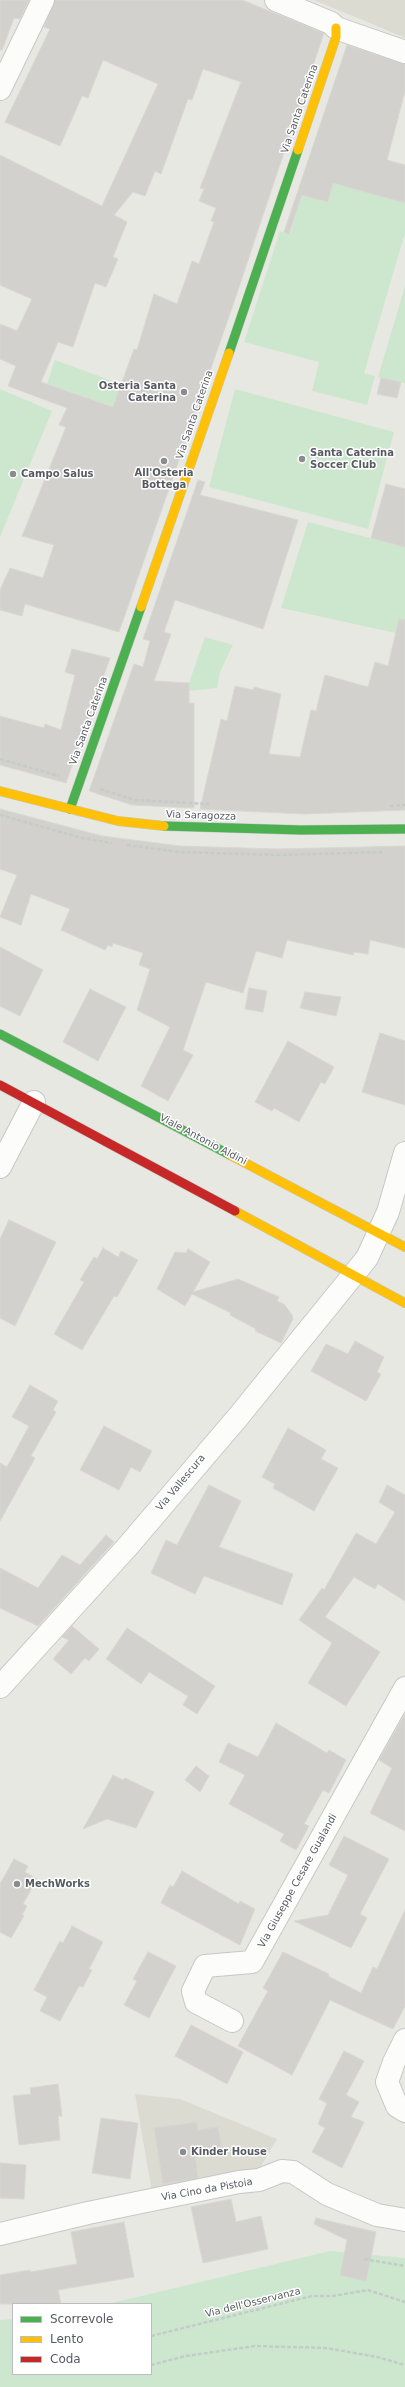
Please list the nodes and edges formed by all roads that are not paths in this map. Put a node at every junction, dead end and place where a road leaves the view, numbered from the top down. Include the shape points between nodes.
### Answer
1 (43, 0) edge
2 (276, 0) edge
3 (336, 28) junction
4 (405, 52) edge
5 (0, 90) edge
6 (0, 791) edge
7 (70, 809) junction
8 (405, 829) edge
9 (0, 1034) edge
10 (0, 1085) edge
11 (34, 1102) junction
12 (405, 1153) edge
13 (0, 1167) edge
14 (378, 1233) junction
15 (405, 1247) edge
16 (353, 1275) junction
17 (405, 1304) edge
18 (1, 1686) edge
19 (405, 1688) edge
20 (232, 2021) dead end
21 (405, 2040) edge
22 (405, 2111) edge
23 (405, 2220) edge
24 (0, 2234) edge

1 - 5 street
2 - 3 street via 331,23
3 - 4 street
3 - 7 street, Via Santa Caterina via 336,37 244,312
6 - 7 street, Via Saragozza
7 - 8 street, Via Saragozza via 118,821 164,826 301,830
9 - 14 street, Viale Antonio Aldini
10 - 11 street
11 - 13 street
11 - 16 street
12 - 14 street, Via Vallescura via 388,1212
14 - 15 street, Viale Antonio Aldini
14 - 16 street, Via Vallescura via 367,1258
16 - 17 street
16 - 18 street, Via Vallescura via 128,1546
19 - 20 street, Via Giuseppe Cesare Gualandi via 252,1962 206,1966 193,1990 196,2002
21 - 22 street via 387,2082 397,2106
23 - 24 street, Via Cino da Pistoia via 377,2215 327,2194 293,2172 282,2171 258,2180 88,2213

